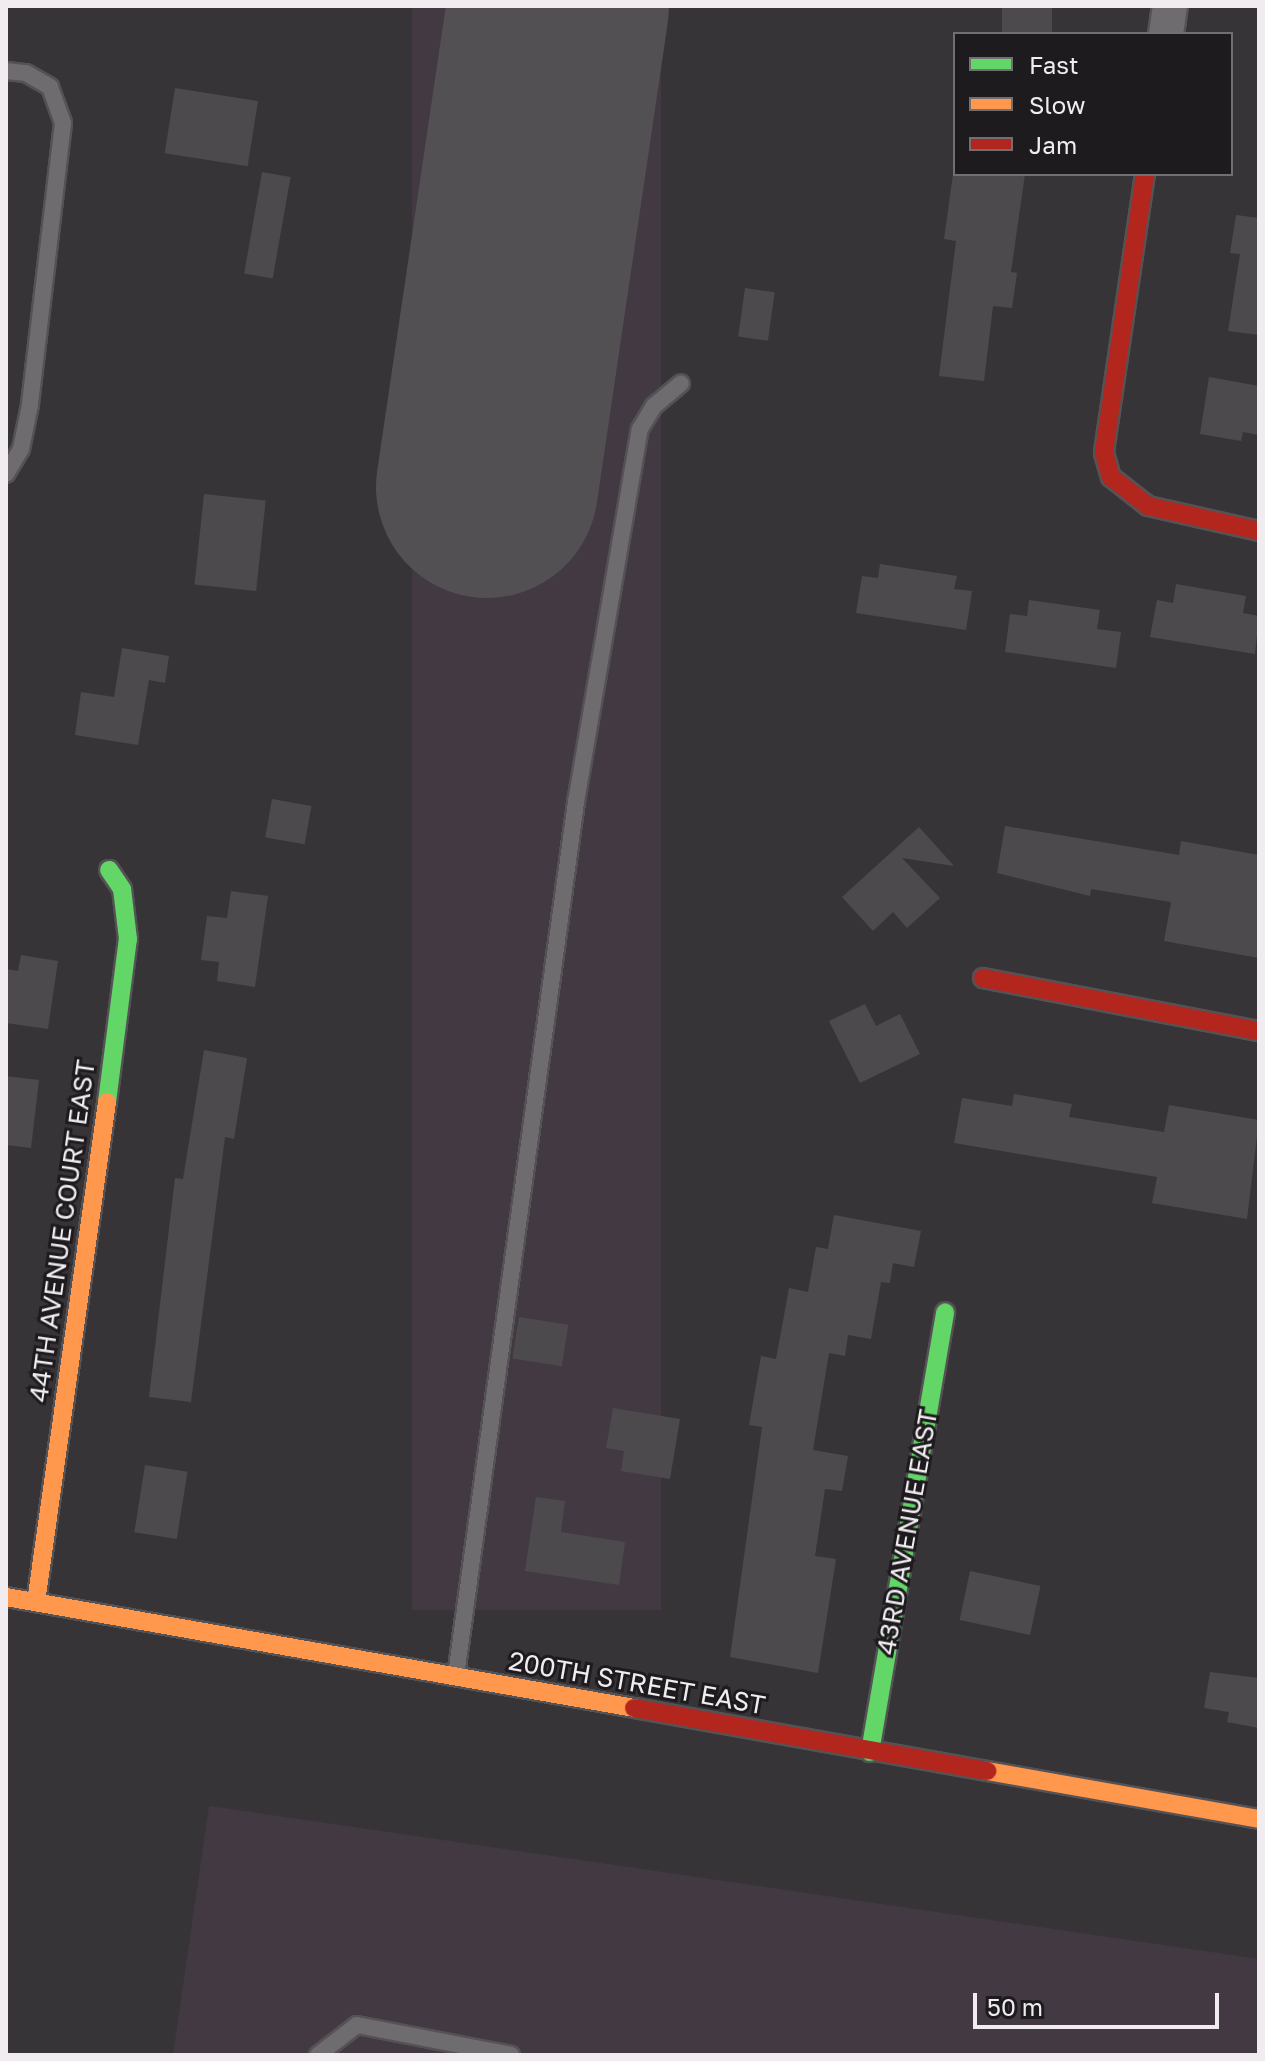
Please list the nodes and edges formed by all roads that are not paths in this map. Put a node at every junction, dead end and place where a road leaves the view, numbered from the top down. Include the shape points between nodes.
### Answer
1 (1170, 6) edge
2 (1166, 32) edge
3 (6, 71) edge
4 (1145, 176) edge
5 (681, 383) dead end
6 (6, 474) edge
7 (1259, 531) edge
8 (109, 870) dead end
9 (983, 978) dead end
10 (1259, 1031) edge
11 (945, 1312) dead end
12 (6, 1597) edge
13 (36, 1602) junction
14 (456, 1677) junction
15 (870, 1752) junction
16 (1259, 1819) edge
17 (318, 2055) edge
18 (511, 2055) edge

1 - 2 street
3 - 6 lane via 26,73 50,87 63,123 30,405 21,449
4 - 7 street via 1104,453 1111,477 1128,494 1195,519
5 - 14 lane via 654,406 640,429 576,802
8 - 13 street, 44TH AVENUE COURT EAST via 122,889 128,939 124,981
9 - 10 street
11 - 15 street, 43RD AVENUE EAST
12 - 13 street, 200TH STREET EAST
13 - 14 street, 200TH STREET EAST
14 - 15 street, 200TH STREET EAST
15 - 16 street, 200TH STREET EAST
17 - 18 lane via 357,2025

